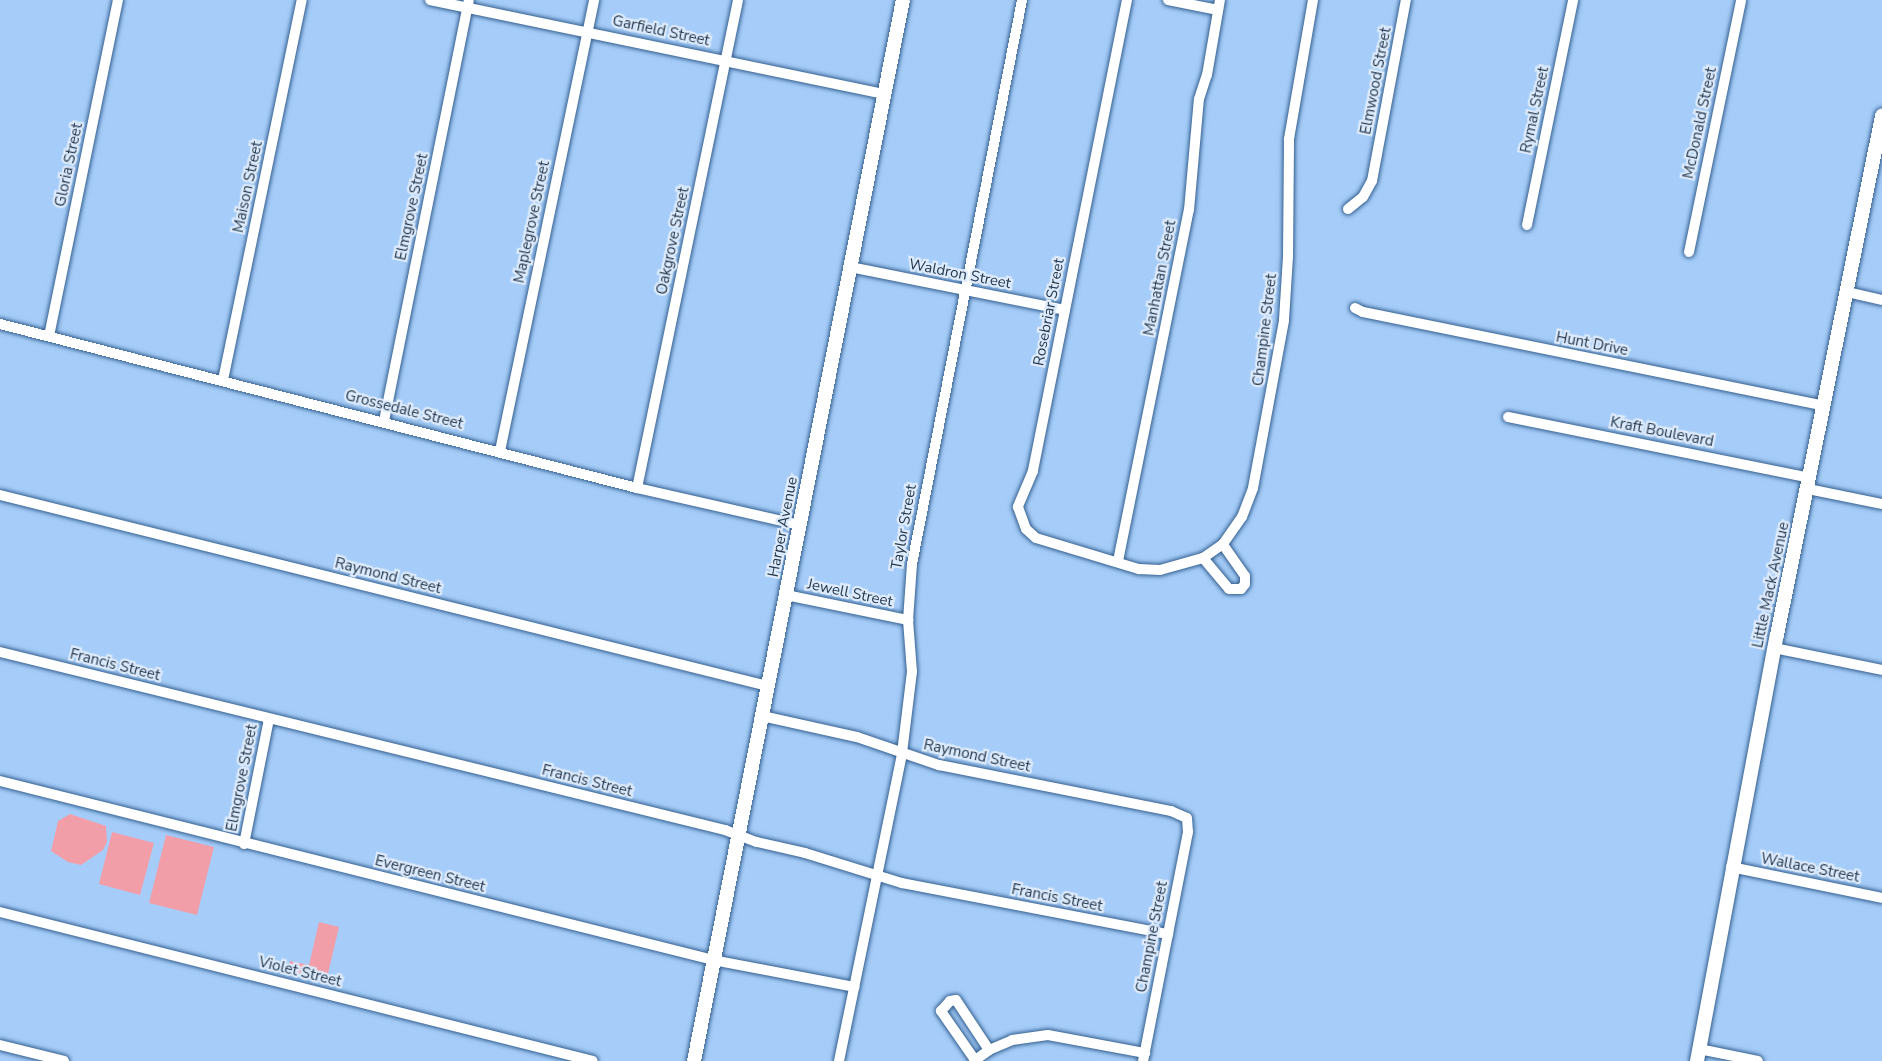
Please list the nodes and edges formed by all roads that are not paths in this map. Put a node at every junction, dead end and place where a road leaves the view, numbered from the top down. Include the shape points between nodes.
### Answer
1 (118, 0) edge
2 (302, 0) edge
3 (430, 0) edge
4 (594, 0) edge
5 (738, 0) edge
6 (903, 0) edge
7 (1022, 0) edge
8 (1127, 0) edge
9 (1168, 0) edge
10 (1313, 0) edge
11 (1406, 0) edge
12 (1573, 0) edge
13 (1741, 0) edge
14 (469, 4) edge
15 (1219, 5) edge
16 (588, 31) junction
17 (726, 61) junction
18 (884, 94) junction
19 (1882, 116) edge
20 (1348, 209) dead end
21 (1527, 225) dead end
22 (1689, 252) dead end
23 (850, 267) junction
24 (964, 290) junction
25 (1847, 292) junction
26 (1882, 300) edge
27 (1355, 308) dead end
28 (1065, 310) junction
29 (0, 324) edge
30 (49, 336) junction
31 (223, 380) junction
32 (1824, 406) junction
33 (1508, 417) dead end
34 (384, 421) junction
35 (500, 451) junction
36 (1809, 484) junction
37 (637, 488) junction
38 (0, 495) edge
39 (1882, 504) edge
40 (800, 525) junction
41 (1223, 543) junction
42 (1203, 558) junction
43 (1118, 561) junction
44 (786, 595) junction
45 (908, 620) junction
46 (1774, 648) junction
47 (0, 652) edge
48 (1882, 670) edge
49 (768, 686) junction
50 (762, 716) junction
51 (269, 719) junction
52 (902, 753) junction
53 (0, 781) edge
54 (1187, 818) joint
55 (739, 835) junction
56 (244, 844) junction
57 (1731, 867) junction
58 (877, 877) junction
59 (1882, 898) edge
60 (0, 912) edge
61 (1168, 934) junction
62 (713, 960) junction
63 (855, 987) junction
64 (0, 1045) edge
65 (989, 1050) junction
66 (1698, 1055) edge
67 (1144, 1057) edge
68 (975, 1060) edge
69 (64, 1061) edge
70 (593, 1061) edge
71 (694, 1061) edge
72 (839, 1061) edge
73 (1758, 1061) edge

1 - 30 street, Gloria Street
2 - 31 street, Maison Street
3 - 14 street, Garfield Street
4 - 16 street, Maplegrove Street
5 - 17 street, Oakgrove Street
6 - 18 main road, Harper Avenue
7 - 24 street, Taylor Street
8 - 28 street, Rosebriar Street
9 - 15 street
10 - 41 street, Champine Street via 1289,139 1288,257 1277,366 1253,488 1242,517
11 - 20 street, Elmwood Street via 1375,168 1368,189
12 - 21 street, Rymal Street
13 - 22 street, McDonald Street
14 - 16 street, Garfield Street
14 - 34 street, Elmgrove Street
15 - 43 street, Manhattan Street via 1199,99 1189,210
16 - 17 street, Garfield Street
16 - 35 street, Maplegrove Street
17 - 18 street, Garfield Street
17 - 37 street, Oakgrove Street
18 - 23 main road, Harper Avenue
19 - 25 main road, Little Mack Avenue
23 - 24 street, Waldron Street
23 - 40 main road, Harper Avenue
24 - 28 street, Waldron Street
24 - 45 street, Taylor Street via 912,564
25 - 26 street
25 - 32 main road, Little Mack Avenue
27 - 32 street, Hunt Drive via 1522,346
28 - 43 street, Rosebriar Street via 1033,471 1020,502 1020,514 1026,529 1036,538
29 - 30 street, Grossedale Street
30 - 31 street, Grossedale Street
31 - 34 street, Grossedale Street
32 - 36 main road, Little Mack Avenue
33 - 36 street, Kraft Boulevard
34 - 35 street, Grossedale Street
35 - 37 street, Grossedale Street
36 - 39 street, Kraft Boulevard
36 - 46 main road, Little Mack Avenue
37 - 40 street, Grossedale Street
38 - 49 street, Raymond Street
40 - 44 main road, Harper Avenue
41 - 42 street, Champine Street
41 - 42 street via 1245,576 1241,590 1225,585
42 - 43 street, Champine Street via 1160,570 1139,569
44 - 45 street, Jewell Street
44 - 49 main road, Harper Avenue
45 - 52 street, Taylor Street via 912,672
46 - 48 street
46 - 57 main road, Little Mack Avenue
47 - 51 street, Francis Street
49 - 50 main road, Harper Avenue
50 - 52 street, Raymond Street via 857,737
50 - 55 main road, Harper Avenue
51 - 55 street, Francis Street
51 - 56 street, Elmgrove Street
52 - 54 street, Raymond Street via 939,765 1171,811
52 - 58 street, Taylor Street
53 - 56 street, Evergreen Street
54 - 61 street, Champine Street via 1188,832
55 - 58 street, Francis Street
55 - 62 main road, Harper Avenue
56 - 62 street, Evergreen Street
57 - 59 street, Wallace Street
57 - 66 main road, Little Mack Avenue
58 - 61 street, Francis Street
58 - 63 street, Taylor Street
60 - 70 street, Violet Street
61 - 67 street, Champine Street
62 - 63 street, Evergreen Street
62 - 71 main road, Harper Avenue
63 - 72 street, Taylor Street
64 - 69 street
65 - 67 street via 1012,1040 1048,1035
65 - 68 street
65 - 68 street via 956,1000 950,1000 941,1011
66 - 73 street

